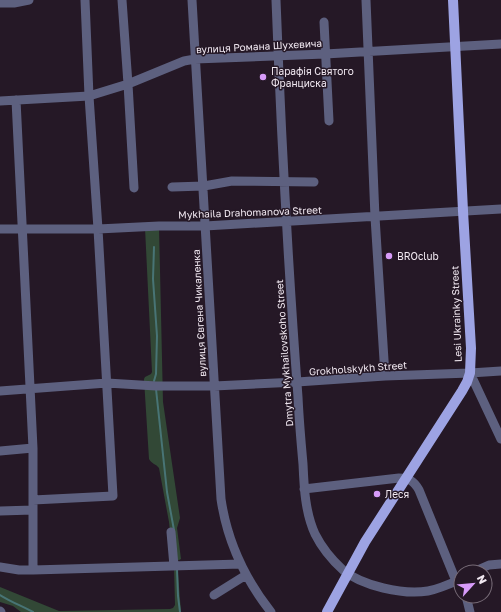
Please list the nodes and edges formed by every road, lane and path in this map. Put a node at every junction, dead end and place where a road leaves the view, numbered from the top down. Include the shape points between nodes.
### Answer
1 (29, 0) edge
2 (85, 0) edge
3 (122, 0) edge
4 (192, 0) edge
5 (276, 0) edge
6 (366, 0) edge
7 (453, 0) edge
8 (0, 2) edge
9 (324, 22) dead end
10 (501, 44) edge
11 (455, 46) junction
12 (368, 51) junction
13 (325, 54) junction
14 (278, 56) junction
15 (195, 59) junction
16 (128, 84) junction
17 (88, 96) junction
18 (16, 100) junction
19 (0, 101) edge
20 (329, 121) dead end
21 (284, 181) junction
22 (314, 182) dead end
23 (204, 186) junction
24 (172, 187) dead end
25 (134, 188) dead end
26 (501, 209) edge
27 (463, 211) junction
28 (376, 217) junction
29 (287, 222) junction
30 (204, 226) junction
31 (0, 229) edge
32 (22, 229) junction
33 (98, 229) junction
34 (501, 371) edge
35 (470, 373) junction
36 (385, 376) junction
37 (297, 382) junction
38 (106, 383) junction
39 (214, 386) junction
40 (30, 389) junction
41 (0, 391) edge
42 (501, 438) edge
43 (33, 448) junction
44 (0, 451) edge
45 (407, 478) junction
46 (304, 488) junction
47 (33, 500) junction
48 (33, 510) junction
49 (0, 511) edge
50 (170, 532) dead end
51 (241, 564) junction
52 (174, 566) junction
53 (0, 567) edge
54 (453, 568) edge
55 (33, 570) junction
56 (348, 573) junction
57 (246, 575) junction
58 (453, 584) edge
59 (214, 595) dead end
60 (271, 612) edge
61 (327, 612) edge

1 - 8 street
2 - 17 street
3 - 16 street
4 - 15 street, вулиця Євгена Чикаленка
5 - 14 street, Dmytra Mykhailovskoho Street
6 - 12 street
7 - 11 main road, Lesi Ukrainky Street
9 - 13 street
10 - 11 street, вулиця Романа Шухевича
11 - 12 street, вулиця Романа Шухевича
11 - 27 main road, Lesi Ukrainky Street
12 - 13 street, вулиця Романа Шухевича
12 - 28 street
13 - 14 street, вулиця Романа Шухевича
13 - 20 street
14 - 15 street, вулиця Романа Шухевича
14 - 21 street, Dmytra Mykhailovskoho Street
15 - 16 street, вулиця Романа Шухевича
15 - 23 street, вулиця Євгена Чикаленка
16 - 17 street, вулиця Романа Шухевича
16 - 25 street
17 - 18 street, вулиця Романа Шухевича
17 - 33 street
18 - 19 street, вулиця Романа Шухевича
18 - 32 street
21 - 22 street
21 - 23 street via 232,181
21 - 29 street, Dmytra Mykhailovskoho Street
23 - 24 street
23 - 30 street, вулиця Євгена Чикаленка
26 - 27 street, Mykhaila Drahomanova Street
27 - 28 street, Mykhaila Drahomanova Street
27 - 35 main road, Lesi Ukrainky Street via 471,348
28 - 29 street, Mykhaila Drahomanova Street
28 - 36 street
29 - 30 street, Mykhaila Drahomanova Street
29 - 37 street, Dmytra Mykhailovskoho Street
30 - 33 street, Mykhaila Drahomanova Street
30 - 39 street, вулиця Євгена Чикаленка
31 - 32 street, Mykhaila Drahomanova Street
32 - 33 street, Mykhaila Drahomanova Street
32 - 40 street
33 - 38 street
34 - 35 street, Grokholskykh Street
35 - 36 street, Grokholskykh Street
35 - 42 street
35 - 45 main road, Lesi Ukrainky Street via 462,391
36 - 37 street, Grokholskykh Street
37 - 39 street, Grokholskykh Street
37 - 46 street, Dmytra Mykhailovskoho Street
38 - 39 street, Grokholskykh Street
38 - 40 street, Grokholskykh Street
38 - 47 street via 113,496
39 - 51 street, вулиця Євгена Чикаленка via 223,515
40 - 41 street, Grokholskykh Street
40 - 43 street
43 - 44 street
43 - 47 street
45 - 46 street
45 - 54 street via 416,484
45 - 56 main road, Lesi Ukrainky Street
46 - 56 street, Dmytra Mykhailovskoho Street via 309,519 316,535 327,552
47 - 48 street
48 - 49 street
48 - 55 street
50 - 52 street
51 - 52 street
51 - 57 street, вулиця Євгена Чикаленка
52 - 55 street
53 - 55 street
56 - 58 street, Dmytra Mykhailovskoho Street via 373,585 393,590 428,590
56 - 61 main road, Lesi Ukrainky Street
57 - 59 street
57 - 60 street, вулиця Євгена Чикаленка

